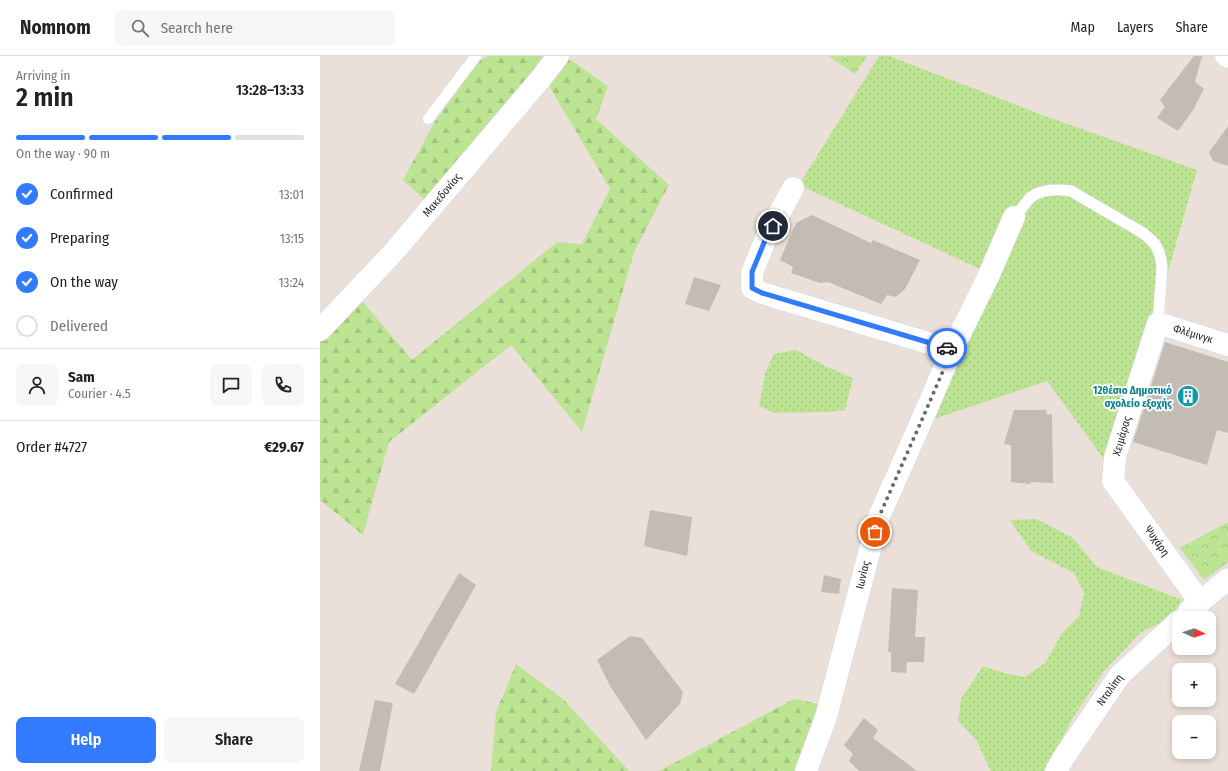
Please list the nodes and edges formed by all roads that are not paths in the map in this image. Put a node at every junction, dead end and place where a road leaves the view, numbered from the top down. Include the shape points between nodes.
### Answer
1 (476, 56) edge
2 (558, 56) edge
3 (428, 118) dead end
4 (793, 188) dead end
5 (1014, 217) joint
6 (1158, 323) junction
7 (320, 330) edge
8 (1228, 345) edge
9 (952, 350) junction
10 (1113, 481) joint
11 (1228, 579) edge
12 (1200, 602) junction
13 (1190, 611) edge
14 (1172, 627) edge
15 (806, 771) edge
16 (1056, 771) edge

1 - 3 lane
2 - 7 street, Μακεδονίας via 391,255
4 - 9 street via 766,238 752,272 752,288
5 - 6 lane via 1032,197 1048,190 1061,189 1072,191 1143,233 1155,244 1161,260
5 - 9 street, Ιωνίας
6 - 8 street, Φλέμινγκ
6 - 10 street, Χειμάρας via 1115,457
9 - 15 street, Ιωνίας via 878,519 826,717
10 - 12 street, Ψυχάρη
11 - 12 street
12 - 13 street
14 - 16 street, Νταλίπη via 1120,675

